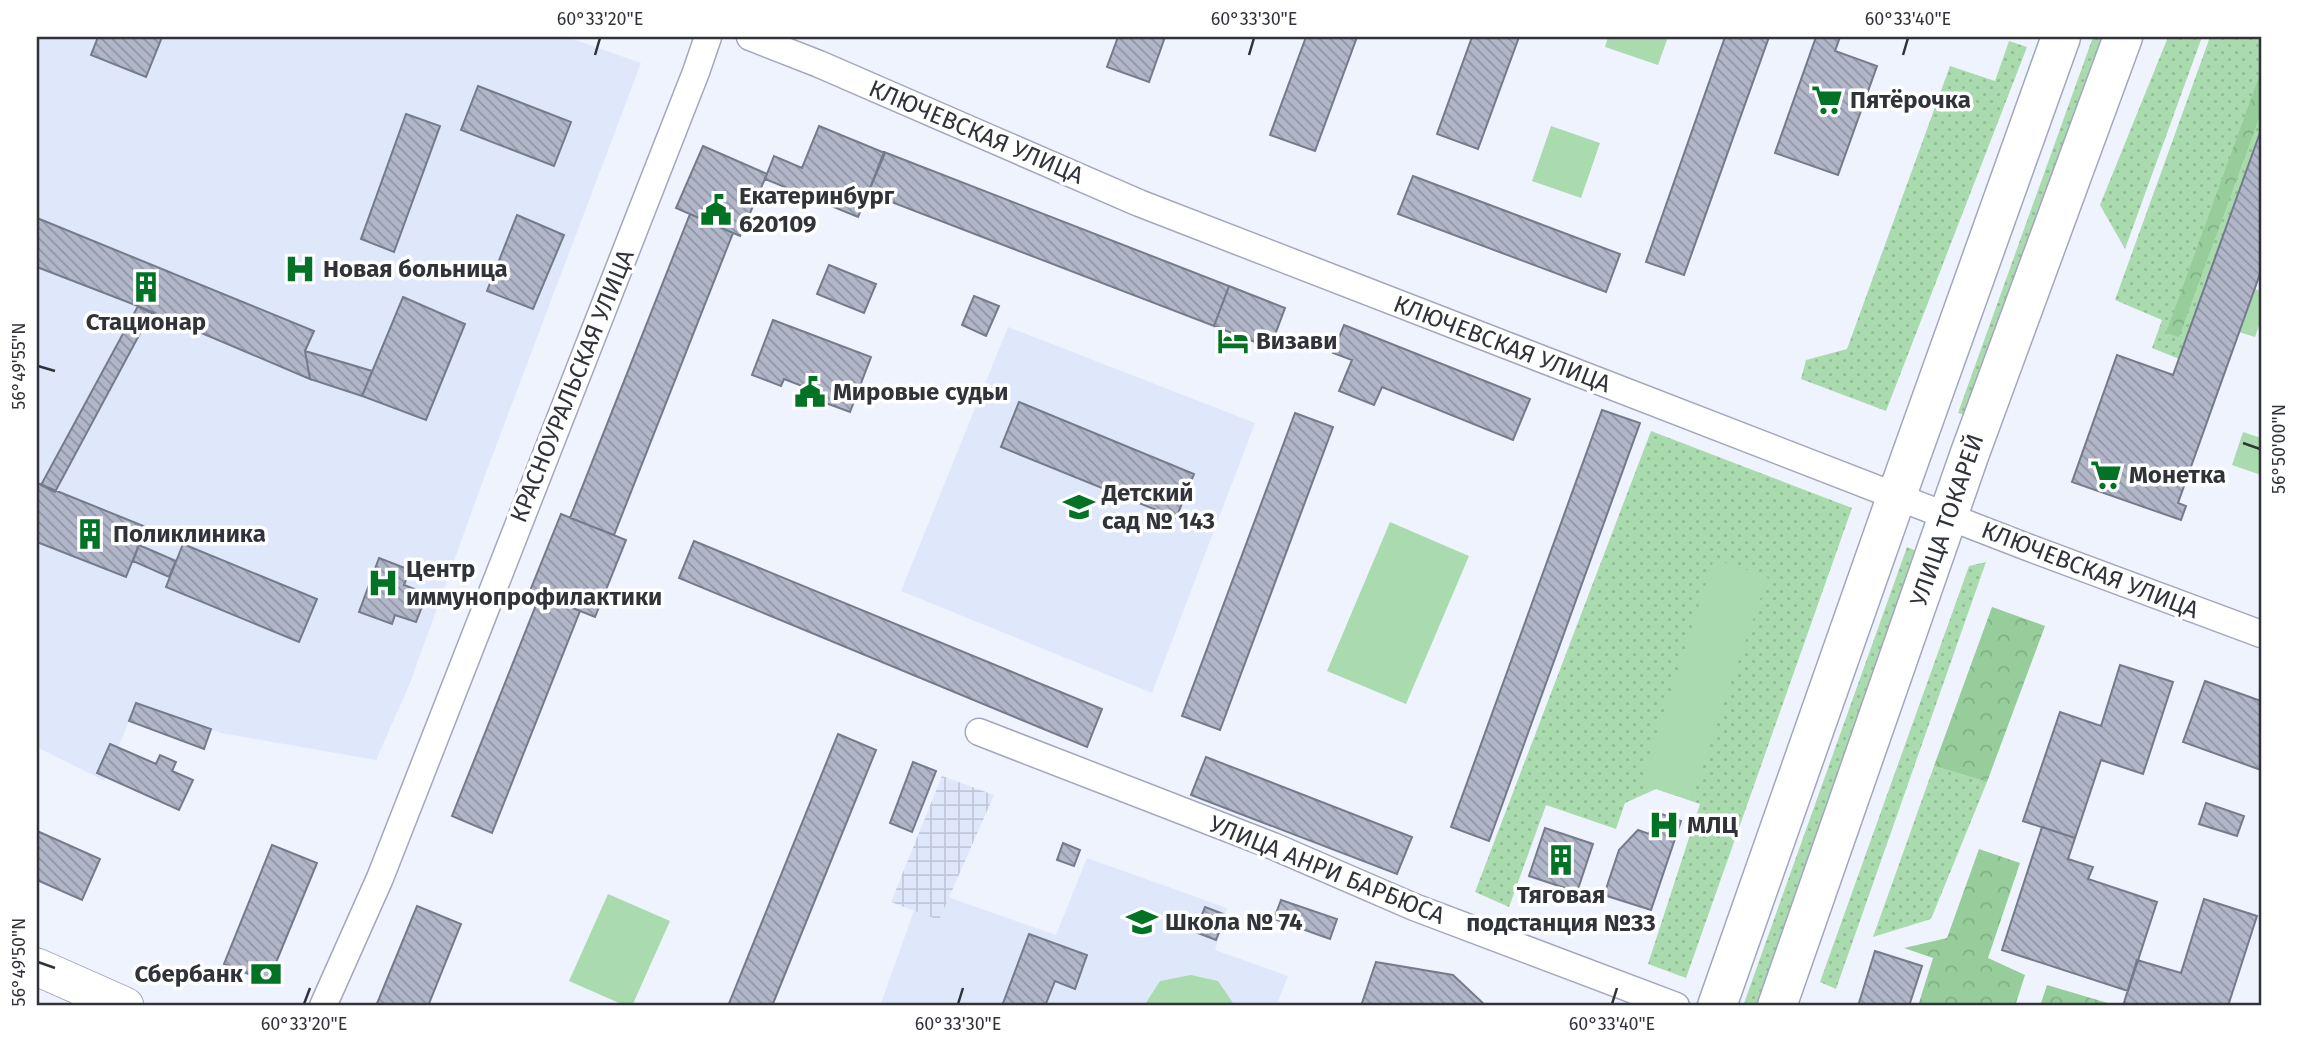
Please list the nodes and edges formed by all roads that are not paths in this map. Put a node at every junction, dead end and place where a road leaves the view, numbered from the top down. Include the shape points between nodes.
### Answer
1 (708, 37) edge
2 (750, 37) edge
3 (2061, 37) edge
4 (2123, 37) edge
5 (1897, 495) junction
6 (1948, 516) junction
7 (2261, 634) edge
8 (979, 732) dead end
9 (37, 967) edge
10 (125, 1006) edge
11 (323, 1006) edge
12 (1676, 1006) edge
13 (1717, 1006) edge
14 (1777, 1006) edge

1 - 11 street, КРАСНОУРАЛЬСКАЯ УЛИЦА via 380,878
2 - 5 street, КЛЮЧЕВСКАЯ УЛИЦА via 1139,203
3 - 5 main road
4 - 6 main road, УЛИЦА ТОКАРЕЙ
5 - 6 street, КЛЮЧЕВСКАЯ УЛИЦА
5 - 13 main road
6 - 7 street, КЛЮЧЕВСКАЯ УЛИЦА
6 - 14 main road, УЛИЦА ТОКАРЕЙ
8 - 12 street, УЛИЦА АНРИ БАРБЮСА via 1273,846 1414,907
9 - 10 main road

